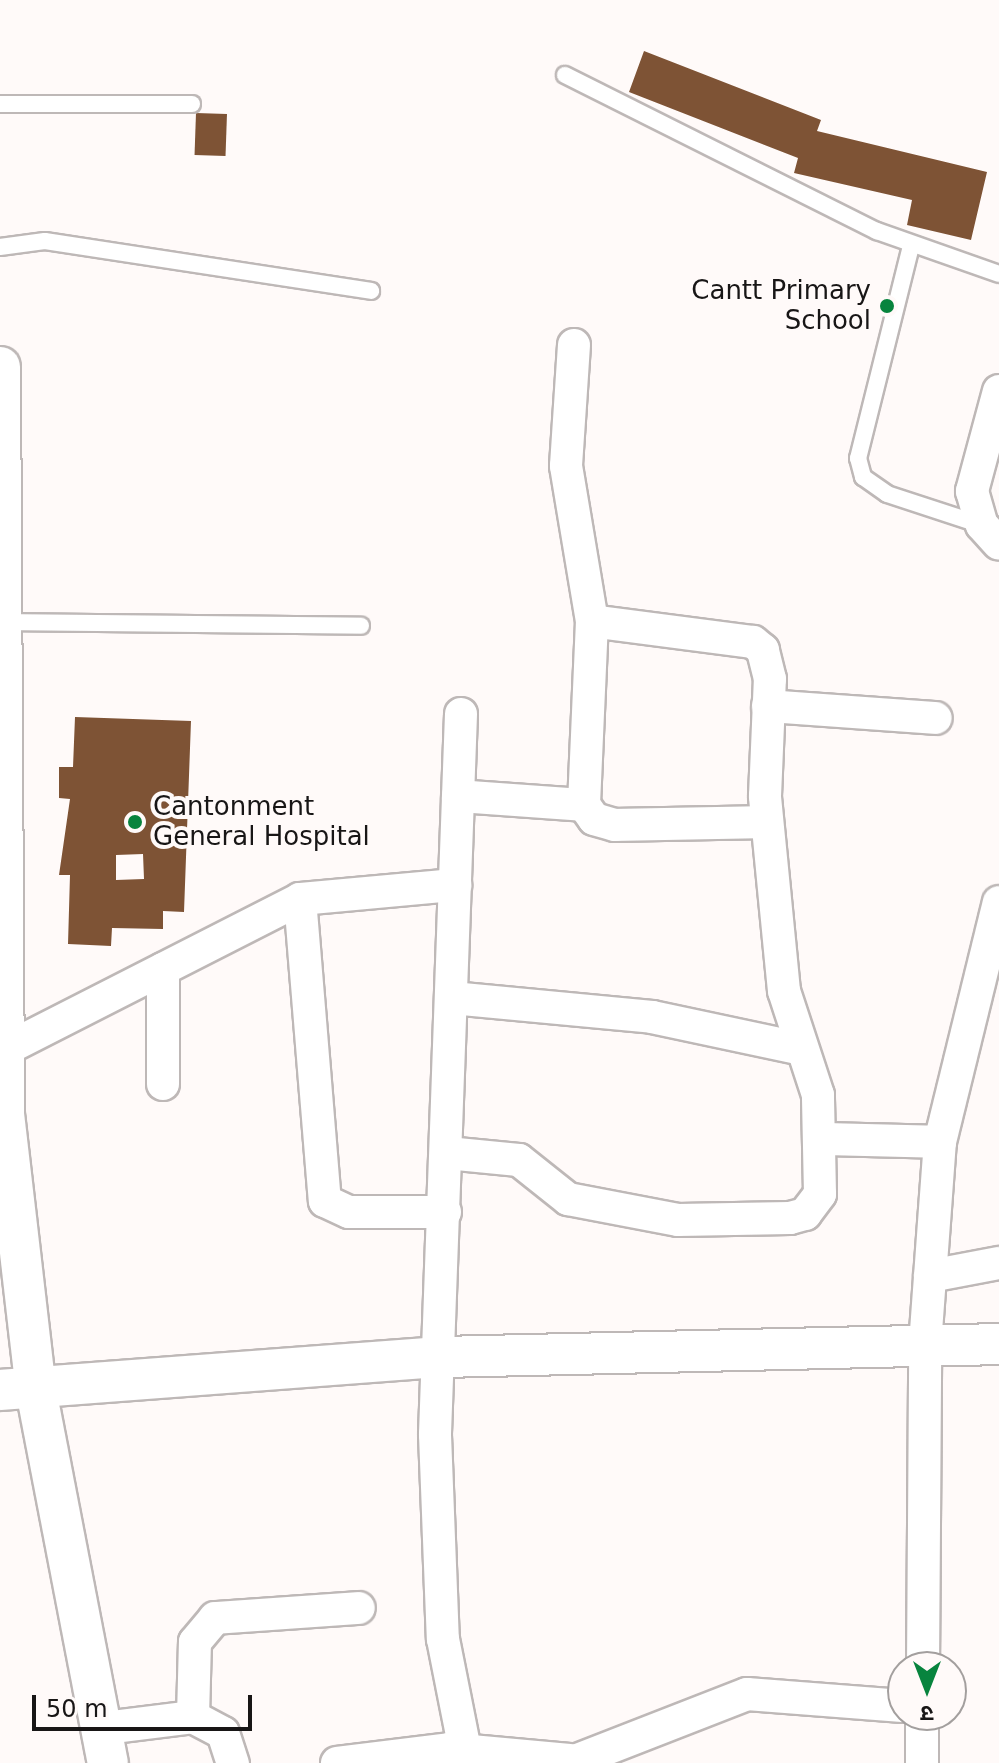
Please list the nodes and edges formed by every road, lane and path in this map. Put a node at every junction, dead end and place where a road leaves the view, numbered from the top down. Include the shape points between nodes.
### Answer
1 (565, 75) dead end
2 (0, 104) edge
3 (192, 104) dead end
4 (911, 246) junction
5 (0, 247) edge
6 (999, 274) edge
7 (371, 291) dead end
8 (574, 345) dead end
9 (0, 367) edge
10 (999, 391) edge
11 (990, 534) edge
12 (592, 621) junction
13 (2, 622) junction
14 (361, 626) dead end
15 (768, 706) junction
16 (461, 714) dead end
17 (936, 718) dead end
18 (458, 796) junction
19 (584, 805) junction
20 (767, 822) junction
21 (455, 885) junction
22 (300, 899) junction
23 (999, 902) edge
24 (163, 969) junction
25 (452, 998) junction
26 (798, 1048) junction
27 (4, 1050) junction
28 (163, 1084) dead end
29 (2, 1114) edge
30 (821, 1139) junction
31 (940, 1142) junction
32 (447, 1153) junction
33 (445, 1212) junction
34 (999, 1263) edge
35 (930, 1276) junction
36 (999, 1344) edge
37 (925, 1345) junction
38 (441, 1357) junction
39 (18, 1390) edge
40 (359, 1608) dead end
41 (923, 1651) edge
42 (887, 1705) edge
43 (193, 1717) junction
44 (922, 1731) edge
45 (107, 1746) edge
46 (465, 1750) junction
47 (570, 1761) edge
48 (233, 1763) edge
49 (337, 1763) edge
50 (922, 1763) edge

1 - 4 lane
2 - 3 lane
4 - 6 lane
4 - 11 lane via 858,458 863,477 887,494
5 - 7 lane via 45,241
8 - 12 street via 566,466
9 - 13 street
10 - 11 street via 974,465
12 - 15 street via 753,642 767,663
12 - 19 street
13 - 14 lane
13 - 27 street
15 - 17 street
15 - 20 street
16 - 18 street
18 - 19 street
18 - 21 street
19 - 20 street via 594,819 615,825
20 - 26 street via 784,991
21 - 22 street
21 - 25 street
22 - 24 street
22 - 33 street via 325,1201 349,1212
23 - 31 street
24 - 27 street
24 - 28 street
25 - 26 street via 652,1017
25 - 32 street
26 - 30 street via 818,1095
27 - 29 street
29 - 39 street
30 - 31 street
30 - 32 street via 816,1206 790,1218 650,1216 553,1192 519,1160
31 - 35 street
32 - 33 street
33 - 38 street
34 - 35 street
35 - 37 street
36 - 37 street
37 - 38 street
37 - 41 street
38 - 39 street
38 - 46 street via 435,1435 443,1639
39 - 45 street
40 - 43 street via 215,1618 195,1642
42 - 47 street via 747,1694
43 - 45 street
43 - 48 street via 223,1733
44 - 50 street
46 - 47 street
46 - 49 street via 409,1750

